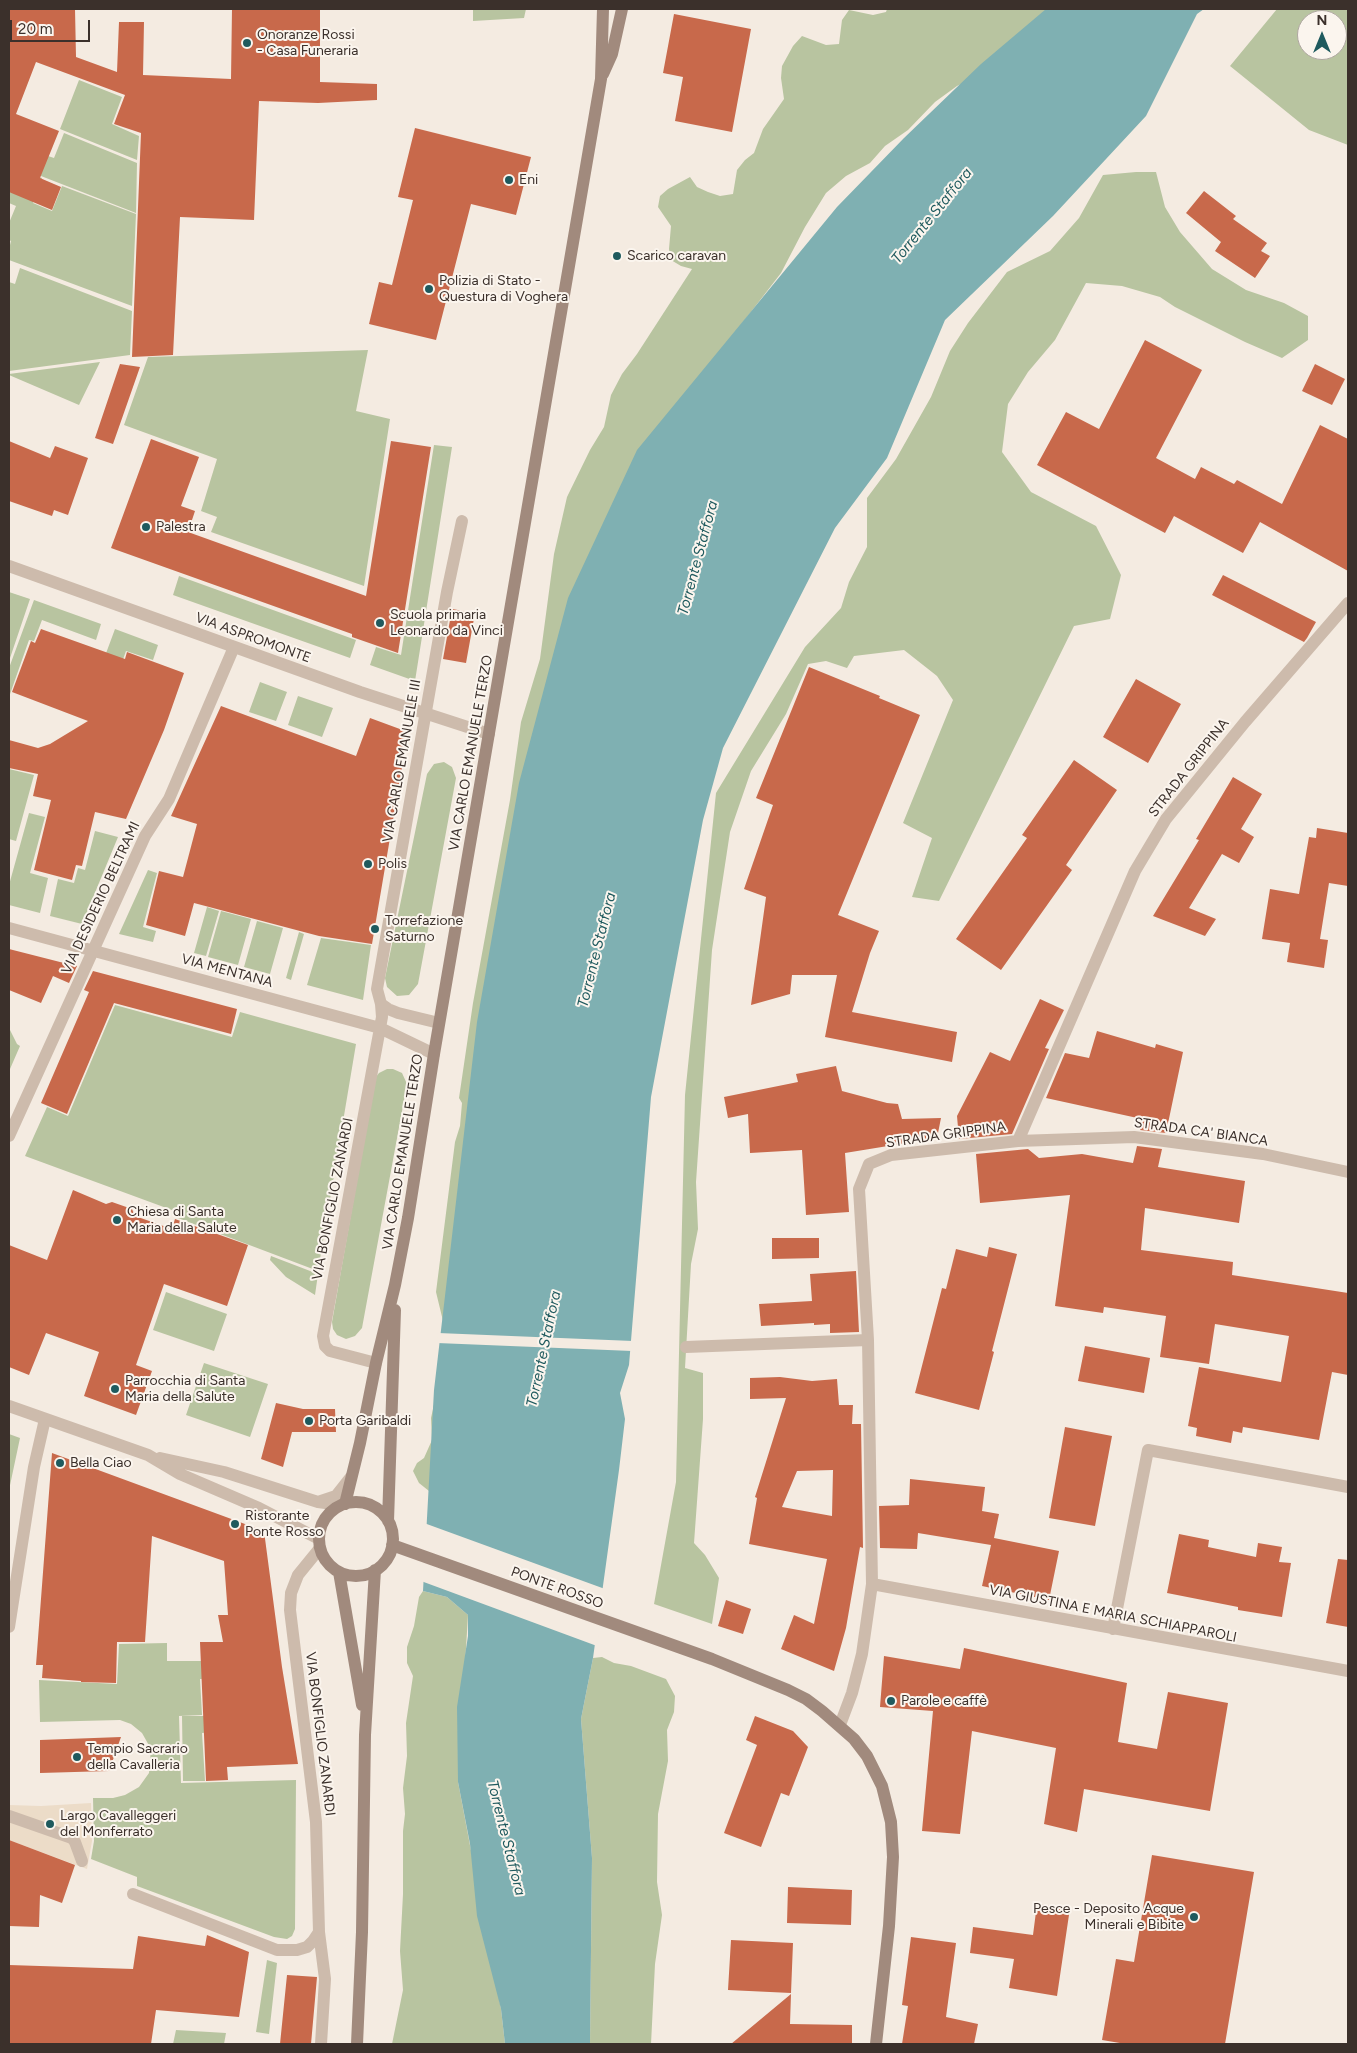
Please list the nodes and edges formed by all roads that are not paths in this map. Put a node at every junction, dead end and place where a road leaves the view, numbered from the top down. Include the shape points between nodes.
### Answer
1 (603, 9) edge
2 (622, 9) edge
3 (601, 79) junction
4 (462, 521) dead end
5 (9, 566) edge
6 (1348, 603) edge
7 (234, 647) junction
8 (426, 713) junction
9 (489, 734) junction
10 (9, 928) edge
11 (92, 950) junction
12 (381, 1004) junction
13 (439, 1024) junction
14 (380, 1028) junction
15 (434, 1054) junction
16 (9, 1136) edge
17 (1018, 1141) junction
18 (1348, 1172) edge
19 (395, 1285) junction
20 (868, 1340) junction
21 (686, 1347) dead end
22 (376, 1363) junction
23 (9, 1406) edge
24 (46, 1419) junction
25 (148, 1455) junction
26 (352, 1475) junction
27 (1348, 1487) edge
28 (318, 1502) junction
29 (342, 1504) junction
30 (388, 1521) junction
31 (319, 1543) junction
32 (392, 1545) junction
33 (375, 1570) junction
34 (340, 1572) junction
35 (872, 1584) junction
36 (9, 1627) edge
37 (1113, 1629) junction
38 (1348, 1671) edge
39 (840, 1725) junction
40 (365, 1735) junction
41 (9, 1816) edge
42 (82, 1861) dead end
43 (133, 1894) dead end
44 (319, 1932) junction
45 (321, 2044) edge
46 (357, 2044) edge
47 (876, 2044) edge

1 - 3 main road, VIA CARLO EMANUELE TERZO
2 - 3 main road, VIA CARLO EMANUELE TERZO via 612,54
3 - 9 main road, VIA CARLO EMANUELE TERZO
4 - 8 street, VIA CARLO EMANUELE III
5 - 7 street, VIA ASPROMONTE
6 - 17 street, STRADA GRIPPINA via 1166,819 1136,871
7 - 8 street, VIA ASPROMONTE
7 - 11 street, VIA DESIDERIO BELTRAMI via 169,799 151,824
8 - 9 street, VIA ASPROMONTE
8 - 12 street, VIA CARLO EMANUELE III via 377,988
9 - 13 main road, VIA CARLO EMANUELE TERZO
10 - 11 street, VIA MENTANA
11 - 14 street, VIA MENTANA
11 - 16 street, VIA DESIDERIO BELTRAMI
12 - 13 street via 398,1013
12 - 14 street, VIA BONFIGLIO ZANARDI
13 - 15 main road, VIA CARLO EMANUELE TERZO
14 - 15 street, VIA MENTANA
14 - 22 street, VIA BONFIGLIO ZANARDI via 323,1336 330,1351
15 - 19 main road, VIA CARLO EMANUELE TERZO
17 - 18 street, STRADA CA' BIANCA via 1134,1137 1262,1154
17 - 20 street, STRADA GRIPPINA via 891,1155 869,1164 859,1189
19 - 22 main road, VIA CARLO EMANUELE TERZO
19 - 30 main road, VIA CARLO EMANUELE TERZO
20 - 21 street
20 - 35 street, STRADA GRIPPINA
22 - 26 main road, VIA CARLO EMANUELE TERZO
23 - 24 street
24 - 25 street
24 - 36 street via 34,1467
25 - 28 street via 224,1472
25 - 31 street via 180,1474 258,1508
26 - 28 street via 336,1496
26 - 29 main road, VIA CARLO EMANUELE TERZO
27 - 37 street via 1148,1450
28 - 29 street
29 - 30 main road via 361,1502 370,1505
29 - 31 main road via 325,1519
30 - 32 main road
31 - 34 main road via 324,1558
31 - 44 street, VIA BONFIGLIO ZANARDI via 298,1575 291,1593 290,1610 316,1822
32 - 33 main road via 383,1564
32 - 39 main road, PONTE ROSSO via 712,1659 806,1699
33 - 34 main road via 357,1576
33 - 40 main road
34 - 40 main road
35 - 37 street, VIA GIUSTINA E MARIA SCHIAPPAROLI
35 - 39 street, STRADA GRIPPINA via 862,1654
37 - 38 street, VIA GIUSTINA E MARIA SCHIAPPAROLI
39 - 47 main road, PONTE ROSSO via 866,1756 882,1786 891,1822 893,1857
40 - 46 main road
41 - 42 street via 72,1838
43 - 44 street via 277,1950 308,1947
44 - 45 street, VIA BONFIGLIO ZANARDI via 325,1978

